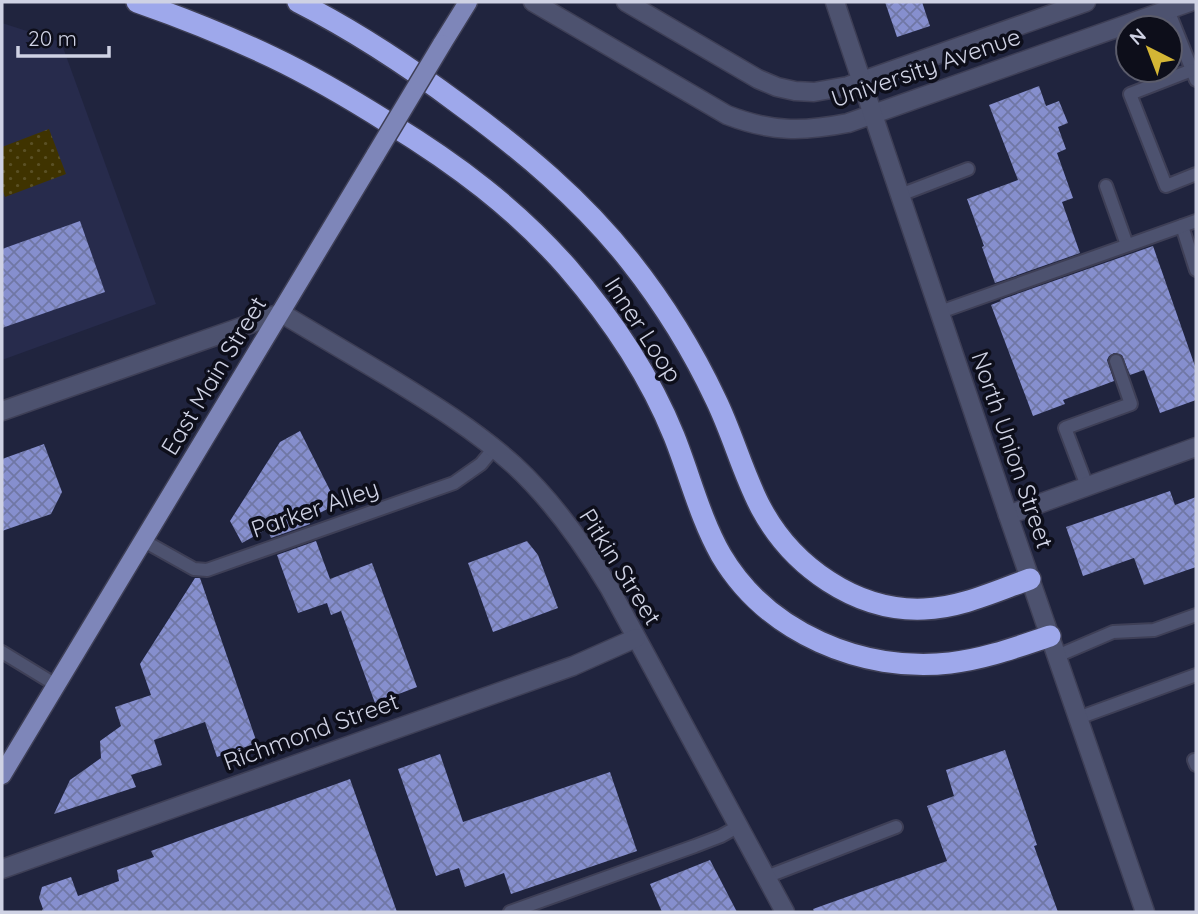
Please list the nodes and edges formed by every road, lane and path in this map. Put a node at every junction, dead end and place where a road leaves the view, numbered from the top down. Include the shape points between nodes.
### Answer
1 (137, 2) edge
2 (298, 2) edge
3 (468, 2) edge
4 (533, 2) edge
5 (626, 2) edge
6 (835, 2) edge
7 (1086, 2) edge
8 (1190, 2) edge
9 (1168, 10) junction
10 (1194, 75) edge
11 (863, 82) junction
12 (873, 115) junction
13 (968, 169) dead end
14 (1196, 174) edge
15 (1106, 186) dead end
16 (900, 195) junction
17 (1196, 221) edge
18 (1182, 226) junction
19 (1127, 245) junction
20 (1196, 270) edge
21 (940, 312) junction
22 (281, 313) junction
23 (1116, 361) dead end
24 (2, 411) edge
25 (1196, 447) edge
26 (494, 448) junction
27 (1087, 486) junction
28 (1008, 515) junction
29 (144, 541) junction
30 (1030, 579) junction
31 (1196, 614) edge
32 (636, 638) junction
33 (1053, 646) junction
34 (2, 652) edge
35 (1196, 675) edge
36 (56, 685) junction
37 (1078, 718) junction
38 (2, 775) edge
39 (739, 826) junction
40 (895, 827) dead end
41 (2, 869) edge
42 (766, 877) junction
43 (510, 912) edge
44 (785, 912) edge
45 (1145, 912) edge

1 - 33 highway, Inner Loop via 275,58 357,103 463,171 528,226 603,310 634,357 674,435 705,522 722,555 754,595 783,621 839,650 902,664 949,663
2 - 30 highway, Inner Loop via 423,77 540,167 599,224 650,287 685,342 769,521 817,574 850,594 925,610 965,602
3 - 22 main road, East Main Street, bridge
4 - 12 main road, University Avenue via 745,122 803,130
5 - 11 main road, University Avenue via 777,87 814,92
6 - 11 main road, North Union Street
7 - 11 main road, University Avenue
8 - 9 main road, University Avenue
9 - 10 lane
9 - 12 main road, University Avenue
10 - 14 lane via 1130,94 1166,186
11 - 12 main road, North Union Street
12 - 16 main road, North Union Street
13 - 16 lane
15 - 19 lane
16 - 21 main road, North Union Street
17 - 18 lane
18 - 19 lane
18 - 20 lane
19 - 21 lane
21 - 28 main road, North Union Street
22 - 24 main road
22 - 26 main road, Pitkin Street via 445,412
22 - 29 main road, East Main Street
23 - 27 lane via 1131,404 1065,428
25 - 27 main road
26 - 29 lane, Parker Alley via 454,483 207,570 194,569
26 - 32 main road, Pitkin Street via 531,482 582,543
27 - 28 main road
28 - 30 main road, North Union Street
29 - 36 main road, East Main Street
30 - 33 main road, North Union Street
31 - 33 lane via 1154,630 1113,632
32 - 39 main road, Pitkin Street
32 - 41 main road, Richmond Street via 573,666
33 - 37 main road, North Union Street
34 - 36 lane
35 - 37 lane
36 - 38 main road, East Main Street
37 - 45 main road, North Union Street
39 - 42 main road, Pitkin Street
39 - 43 lane
40 - 42 lane
42 - 44 main road, Pitkin Street

